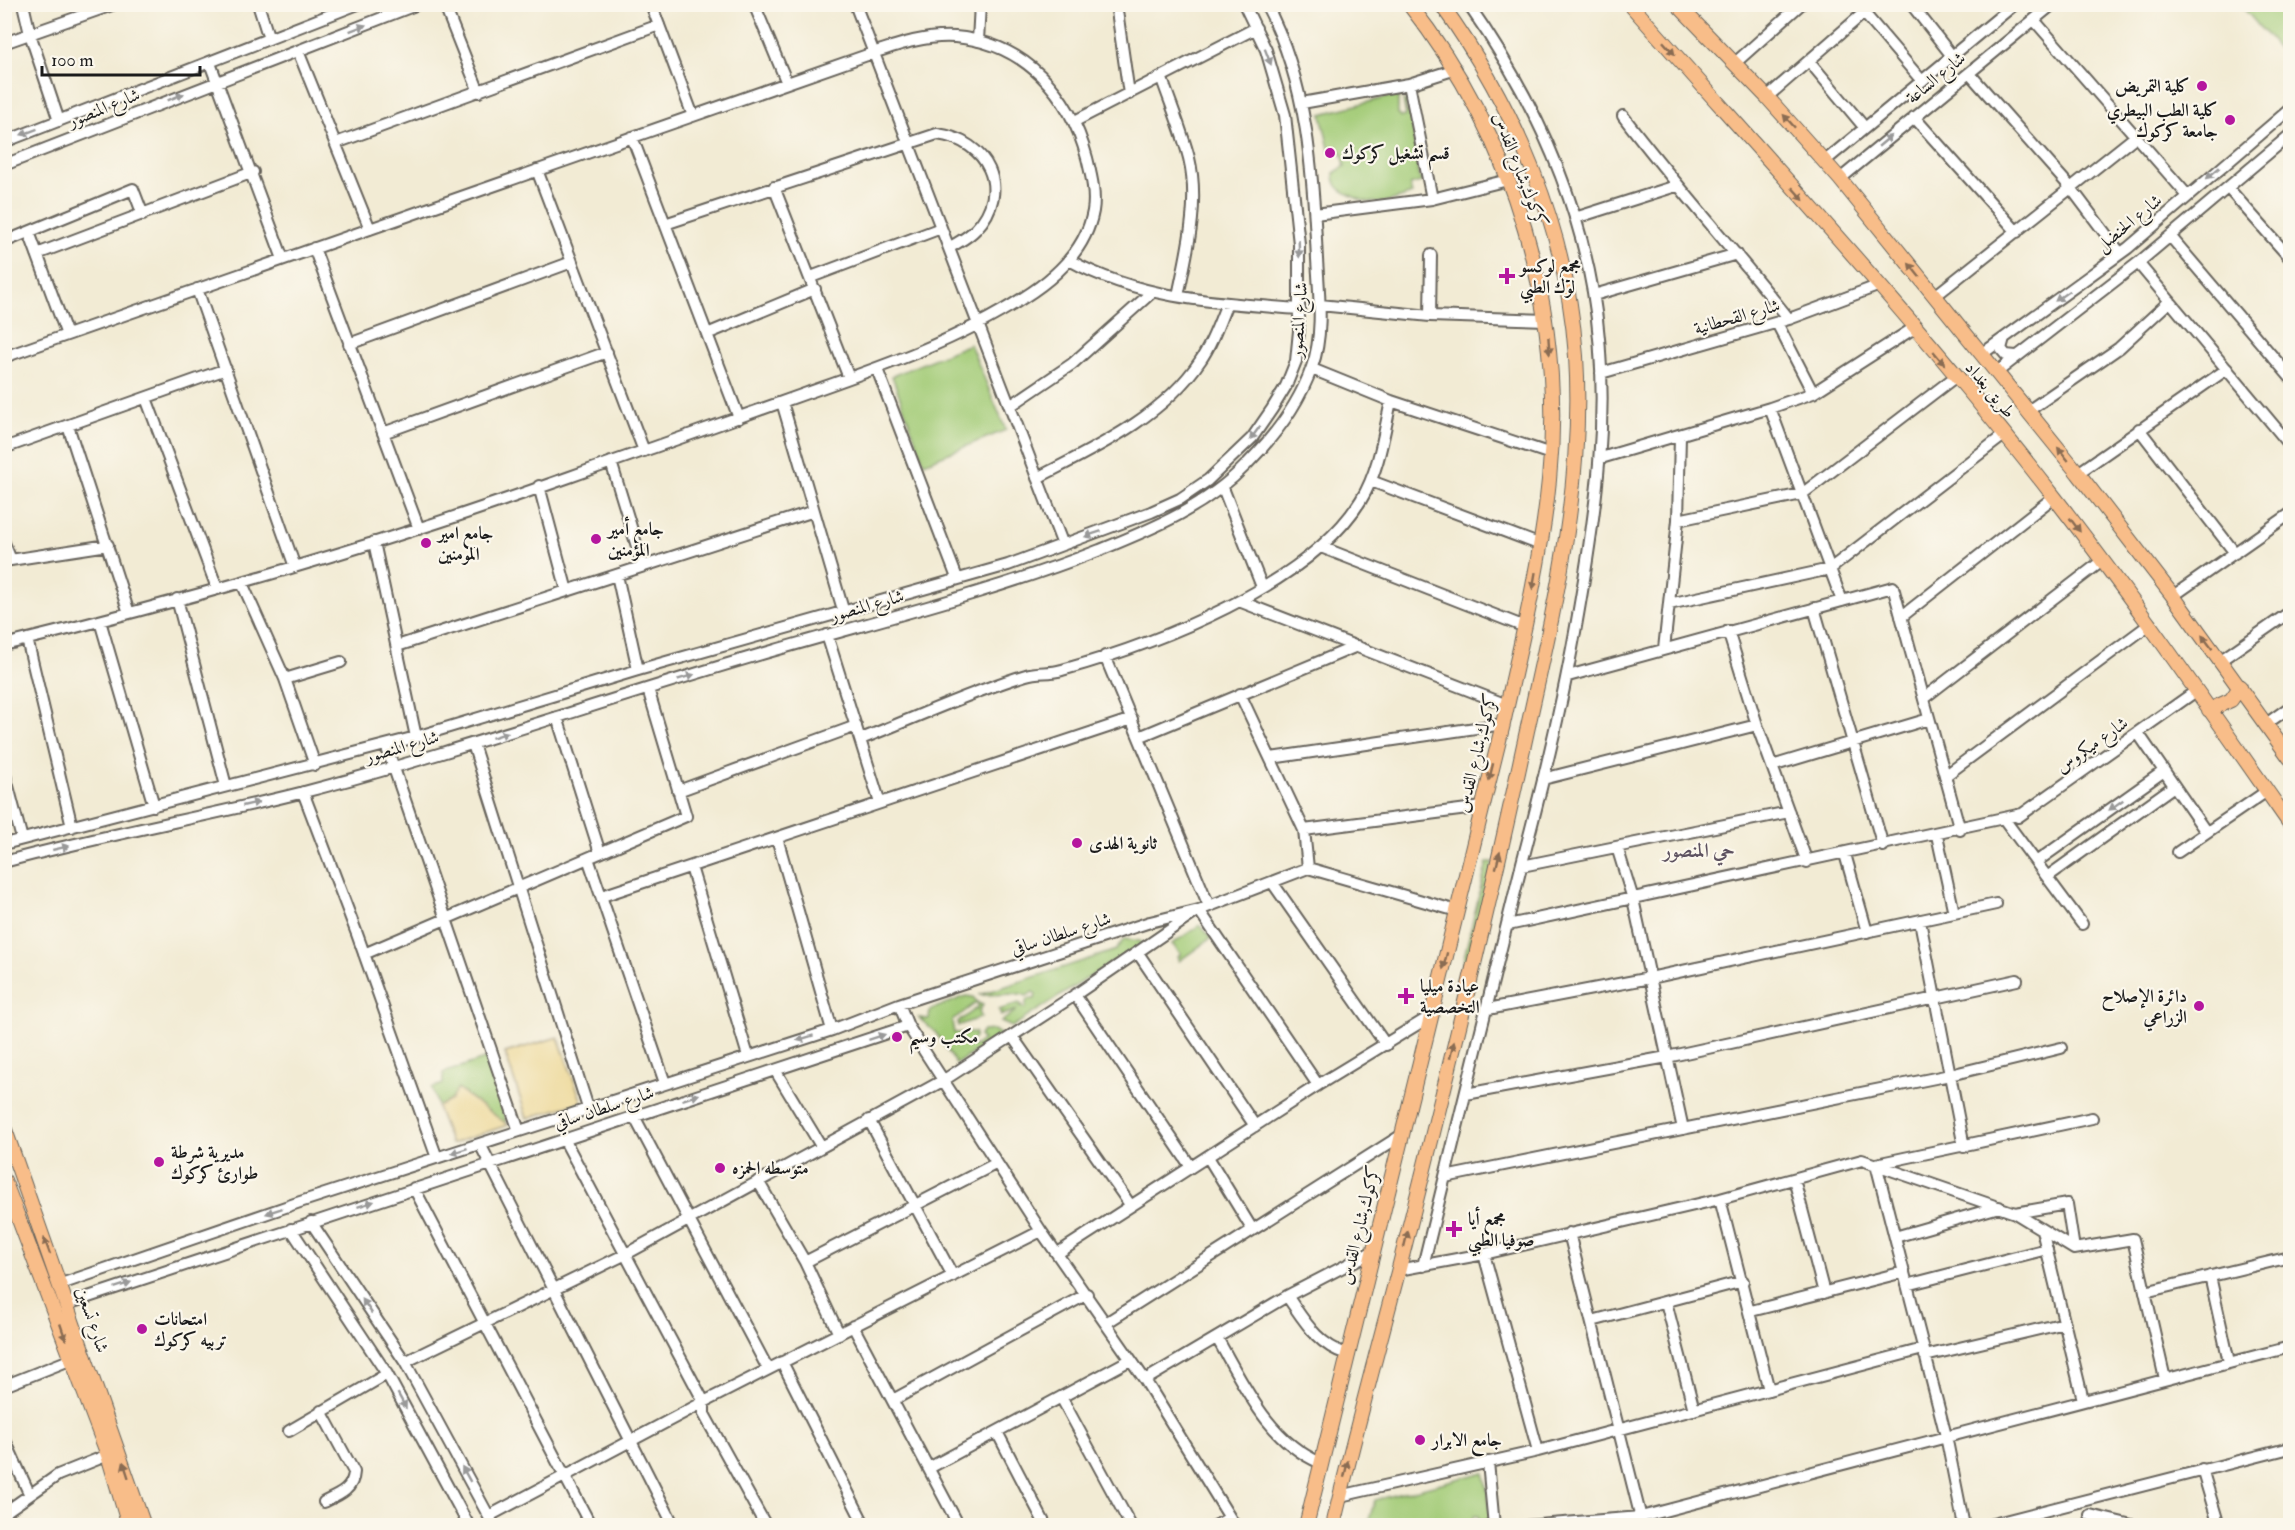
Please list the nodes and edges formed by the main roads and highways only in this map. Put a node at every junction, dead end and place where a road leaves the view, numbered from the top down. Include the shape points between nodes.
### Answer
1 (1409, 4) edge
2 (1441, 4) edge
3 (1630, 4) edge
4 (1677, 4) edge
5 (1508, 114) junction
6 (1484, 124) junction
7 (1520, 651) junction
8 (1544, 656) junction
9 (2240, 687) junction
10 (2209, 710) junction
11 (2290, 758) edge
12 (2290, 824) edge
13 (4, 1127) edge
14 (4, 1180) edge
15 (1327, 1435) junction
16 (1353, 1440) junction
17 (129, 1526) edge
18 (144, 1526) edge
19 (1306, 1526) edge
20 (1333, 1526) edge

1 - 6 main road, كركوك,شارع القدس via 1456,69
2 - 5 main road, كركوك,شارع القدس
3 -> 10 main road, طريق بغداد via 1880,285 2004,435 2150,624
9 -> 4 main road, طريق بغداد via 2078,473 1840,178
5 - 6 main road
5 - 8 main road, كركوك,شارع القدس via 1548,214 1570,305 1575,353 1578,409 1571,519
6 -> 7 main road, كركوك,شارع القدس via 1528,241 1546,320 1551,380 1551,454 1540,545
7 - 8 main road
7 -> 15 main road, كركوك,شارع القدس
16 -> 8 main road, كركوك,شارع القدس via 1398,1270
9 - 10 main road via 2231,700
9 - 11 main road, طريق بغداد
10 - 12 main road, طريق بغداد
18 -> 13 main road, شارع تسعين
14 -> 17 main road, شارع تسعين via 108,1455
15 - 16 main road
15 - 19 main road, كركوك,شارع القدس
20 -> 16 main road, كركوك,شارع القدس

